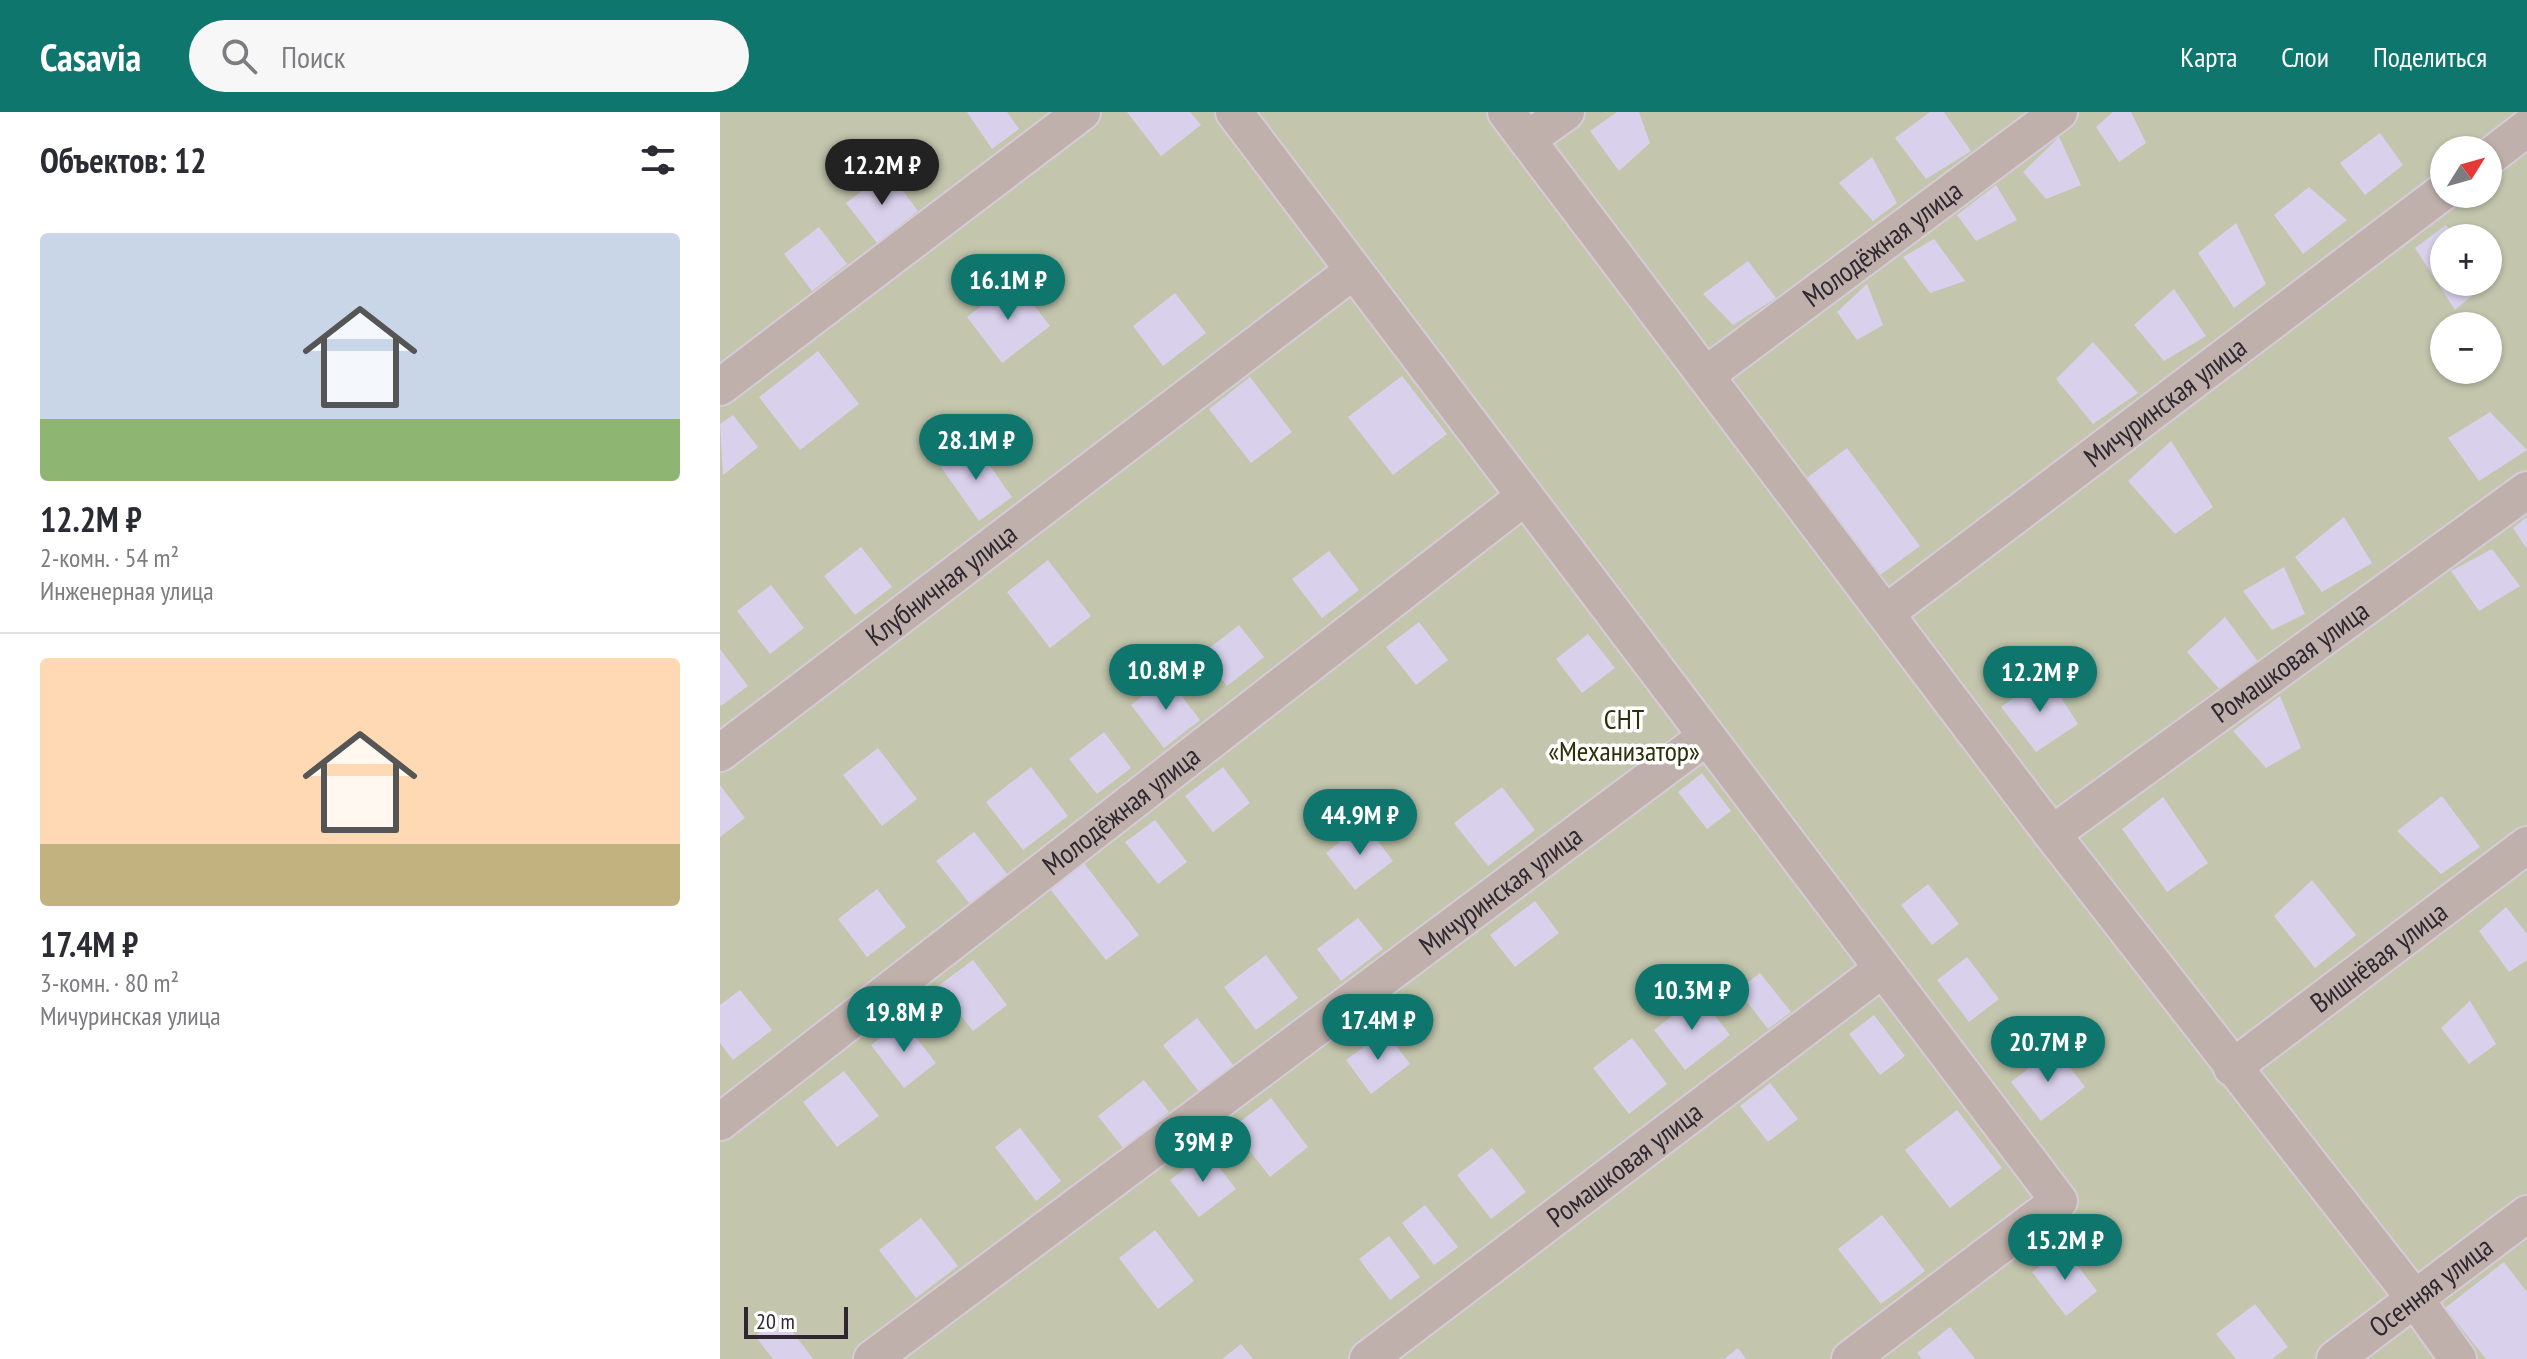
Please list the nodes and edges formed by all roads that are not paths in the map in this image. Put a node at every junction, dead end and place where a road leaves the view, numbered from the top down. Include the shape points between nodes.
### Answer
1 (1082, 112) edge
2 (1234, 112) edge
3 (1506, 112) edge
4 (1566, 112) edge
5 (2059, 112) edge
6 (2527, 128) edge
7 (1527, 140) junction
8 (2502, 147) edge
9 (2430, 202) edge
10 (1353, 271) junction
11 (1706, 375) junction
12 (720, 387) edge
13 (2527, 490) edge
14 (1523, 498) junction
15 (1886, 613) junction
16 (1706, 737) junction
17 (720, 753) edge
18 (2052, 834) junction
19 (2527, 845) edge
20 (1881, 970) junction
21 (2232, 1068) junction
22 (720, 1122) edge
23 (2527, 1214) edge
24 (2415, 1299) junction
25 (872, 1359) edge
26 (1368, 1359) edge
27 (1850, 1359) edge
28 (2335, 1359) edge
29 (2458, 1359) edge

1 - 12 street
2 - 10 street
3 - 7 street
4 - 7 street
5 - 11 street, Молодёжная улица
6 - 8 street
7 - 11 street
9 - 15 street, Мичуринская улица
10 - 14 street
10 - 17 street, Клубничная улица
11 - 15 street
13 - 18 street, Ромашковая улица
14 - 16 street
14 - 22 street, Молодёжная улица
15 - 18 street
16 - 20 street
16 - 25 street, Мичуринская улица
18 - 21 street
19 - 21 street, Вишнёвая улица
20 - 26 street, Ромашковая улица
20 - 27 street via 2059,1201
21 - 24 street
23 - 24 street, Осенняя улица
24 - 28 street, Осенняя улица
24 - 29 street

